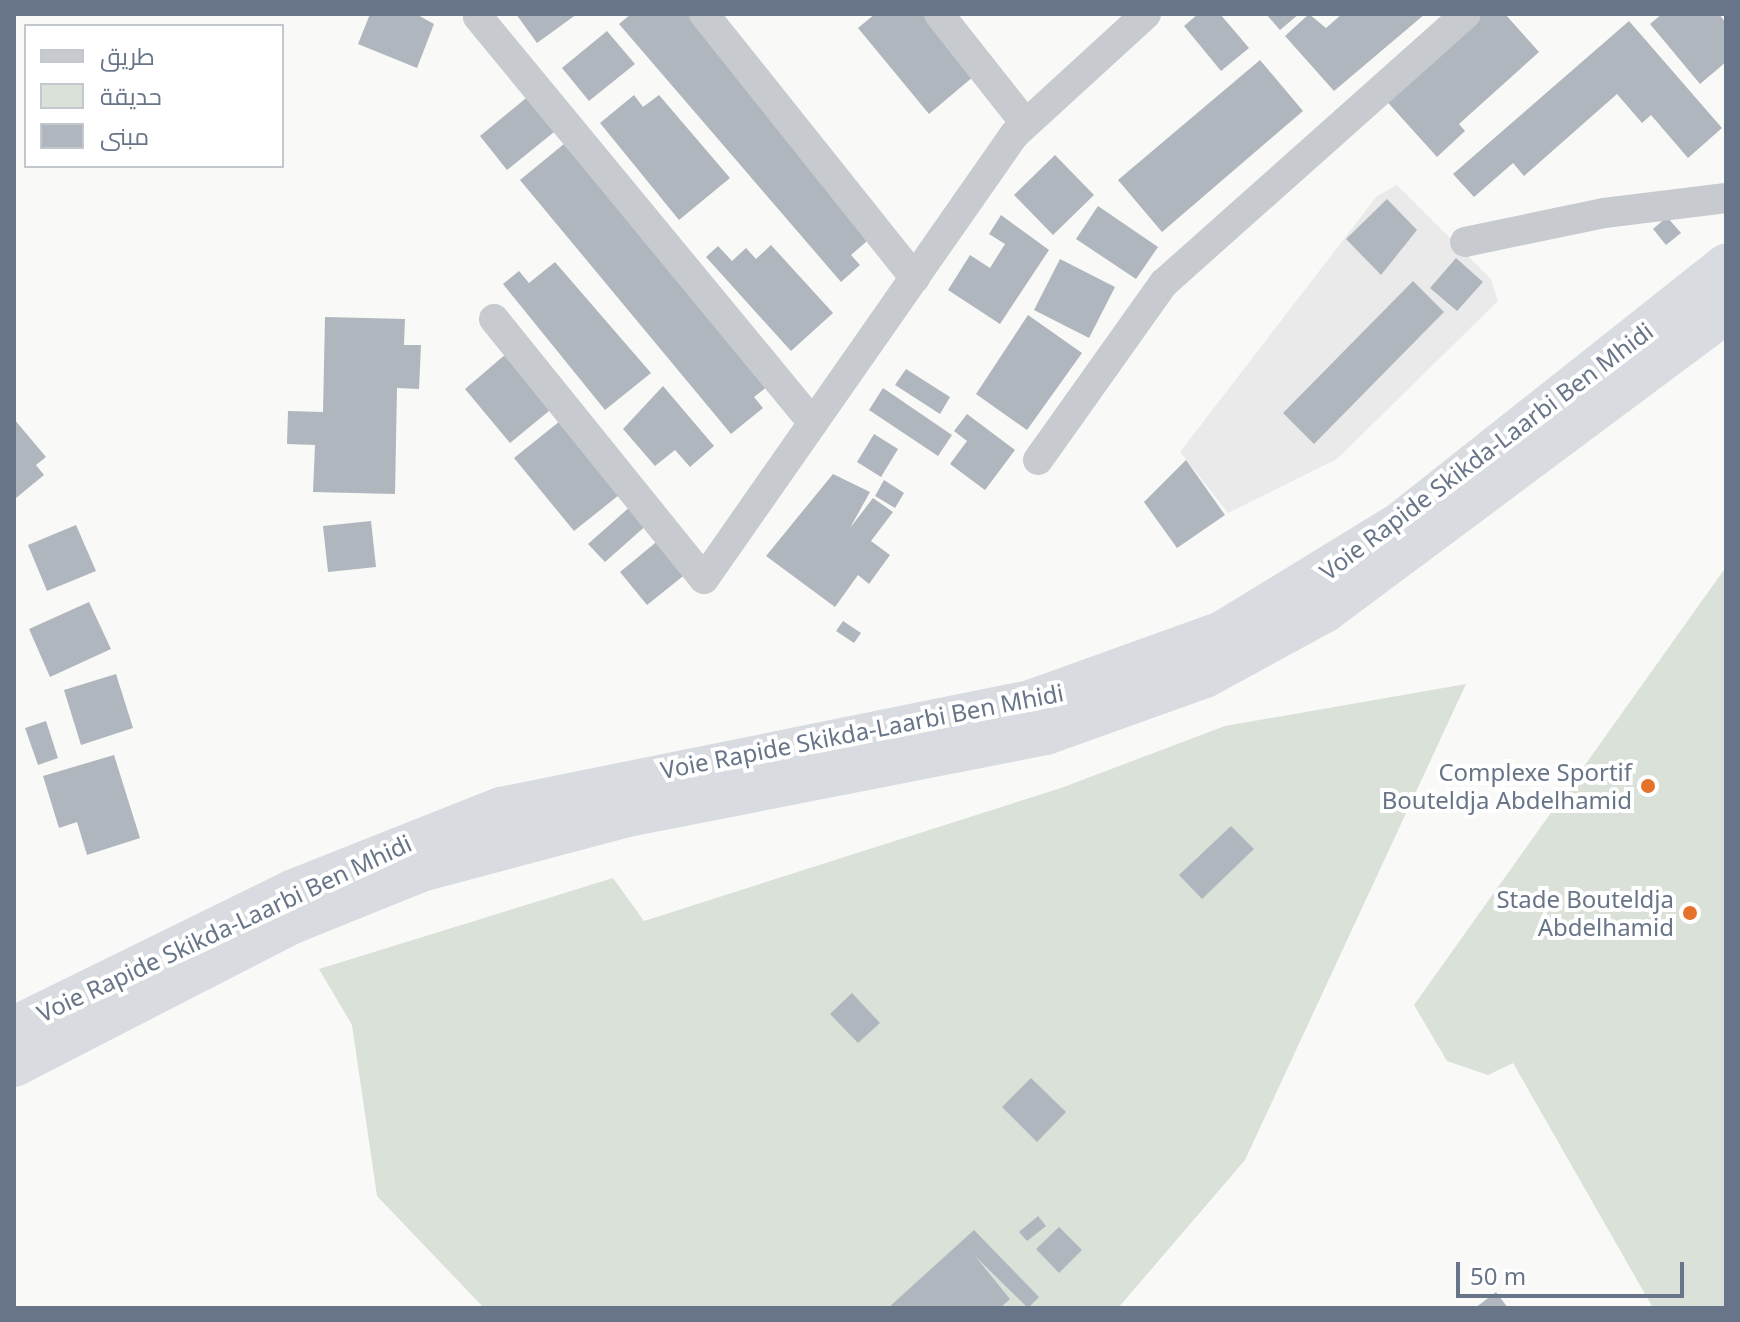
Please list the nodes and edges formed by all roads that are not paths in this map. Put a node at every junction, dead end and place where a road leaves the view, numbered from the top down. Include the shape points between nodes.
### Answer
1 (704, 14) edge
2 (939, 14) edge
3 (1146, 14) edge
4 (1466, 14) edge
5 (478, 17) dead end
6 (1025, 123) junction
7 (1726, 198) edge
8 (1465, 242) dead end
9 (1726, 265) edge
10 (915, 278) junction
11 (1726, 313) edge
12 (494, 319) dead end
13 (813, 423) junction
14 (1038, 460) dead end
15 (14, 1027) edge
16 (14, 1066) edge

1 - 10 street
2 - 6 street
3 - 6 street
4 - 14 street via 1164,283
5 - 13 street
6 - 10 street
7 - 8 street via 1604,213
9 - 15 highway, Voie Rapide Skikda-Laarbi Ben Mhidi via 1358,553 1222,632 1030,701 501,808 318,879
10 - 13 street
11 - 16 highway, Voie Rapide Skikda-Laarbi Ben Mhidi via 1326,611 1205,677 1046,734 628,816 421,871 290,924
12 - 13 street via 704,579

